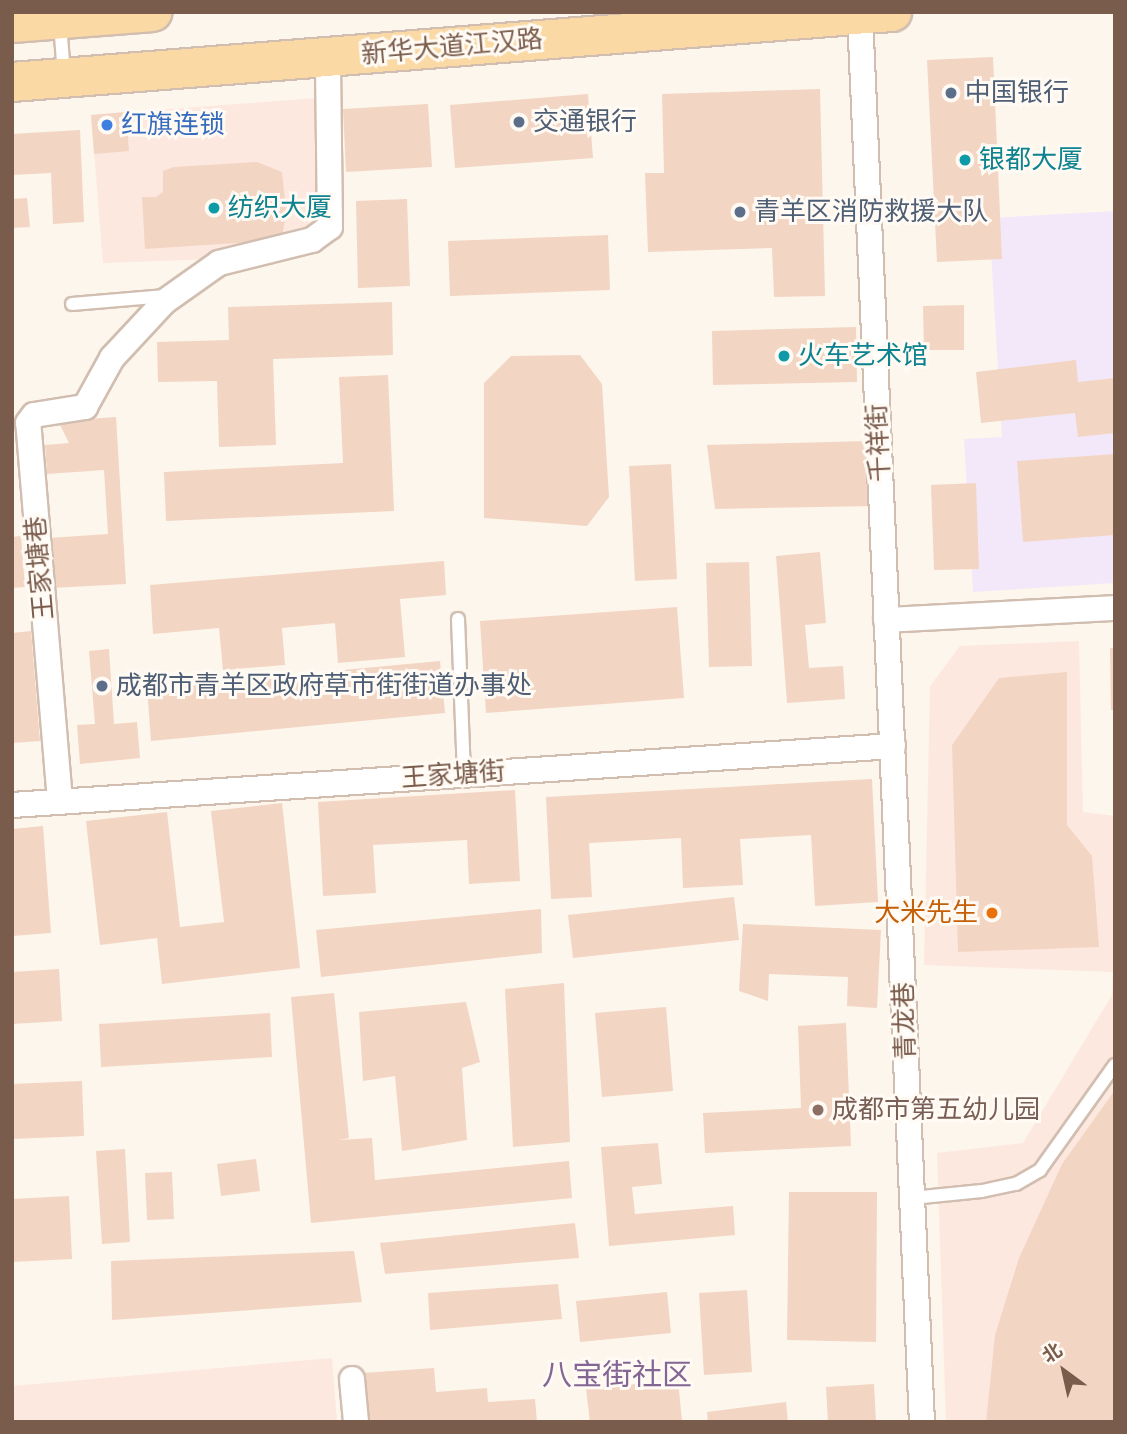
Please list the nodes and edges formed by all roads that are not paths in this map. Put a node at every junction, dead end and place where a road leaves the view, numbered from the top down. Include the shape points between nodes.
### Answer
1 (153, 12) edge
2 (876, 13) edge
3 (59, 16) edge
4 (12, 23) edge
5 (328, 57) junction
6 (64, 78) junction
7 (12, 82) edge
8 (174, 295) junction
9 (72, 304) dead end
10 (1115, 608) edge
11 (458, 619) dead end
12 (886, 620) junction
13 (893, 746) junction
14 (464, 774) junction
15 (60, 802) junction
16 (12, 805) edge
17 (1115, 1065) edge
18 (912, 1198) junction
19 (352, 1379) dead end
20 (356, 1422) edge
21 (922, 1422) edge

1 - 3 main road
2 - 5 main road, 新华大道江汉路
2 - 12 street, 千祥街
3 - 4 main road
3 - 6 lane
5 - 6 main road, 新华大道江汉路
5 - 8 street, 王家塘巷 via 330,227 312,240 219,263
6 - 7 main road, 新华大道江汉路
8 - 9 lane
8 - 15 street, 王家塘巷 via 112,358 85,407 34,415 28,423
10 - 12 street
11 - 14 lane
12 - 13 street, 青龙巷
13 - 14 street, 王家塘街
13 - 18 street, 青龙巷
14 - 15 street, 王家塘街
15 - 16 street, 王家塘街
17 - 18 lane via 1040,1170 1016,1184
18 - 21 street, 青龙巷
19 - 20 street

